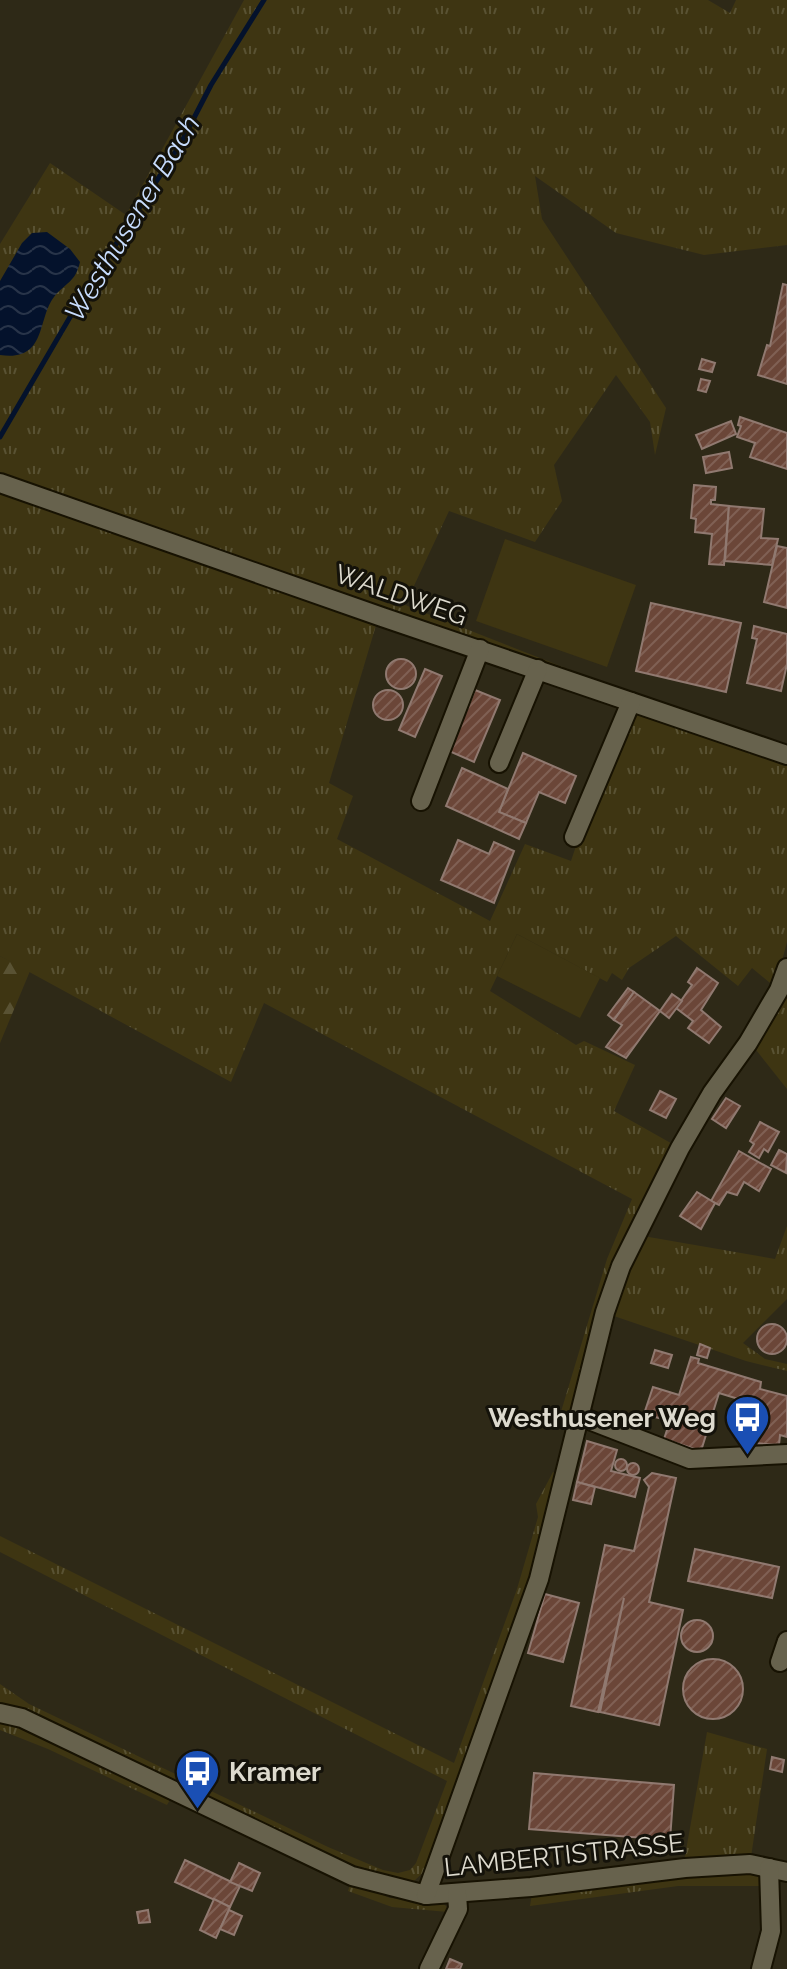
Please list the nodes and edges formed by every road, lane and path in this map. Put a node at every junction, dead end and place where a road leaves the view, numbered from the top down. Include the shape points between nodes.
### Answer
1 (0, 483) edge
2 (480, 649) junction
3 (538, 669) junction
4 (631, 702) junction
5 (787, 755) edge
6 (499, 763) dead end
7 (421, 801) dead end
8 (574, 837) dead end
9 (787, 968) edge
10 (579, 1416) junction
11 (787, 1454) edge
12 (787, 1641) edge
13 (780, 1662) dead end
14 (0, 1713) edge
15 (778, 1870) edge
16 (457, 1894) junction
17 (426, 1895) junction
18 (429, 1969) edge
19 (761, 1969) edge

1 - 2 street, WALDWEG
2 - 3 street, WALDWEG
2 - 7 street
3 - 4 street, WALDWEG
3 - 6 street
4 - 5 street, WALDWEG
4 - 8 street
9 - 10 street via 748,1043 680,1148 621,1266
10 - 11 street via 690,1459
10 - 17 street via 539,1579
12 - 13 street
14 - 17 street, LAMBERTISTRASSE via 46,1729 352,1876
15 - 16 street, LAMBERTISTRASSE via 750,1864 685,1868
15 - 19 street
16 - 17 street, LAMBERTISTRASSE
16 - 18 street via 458,1909

